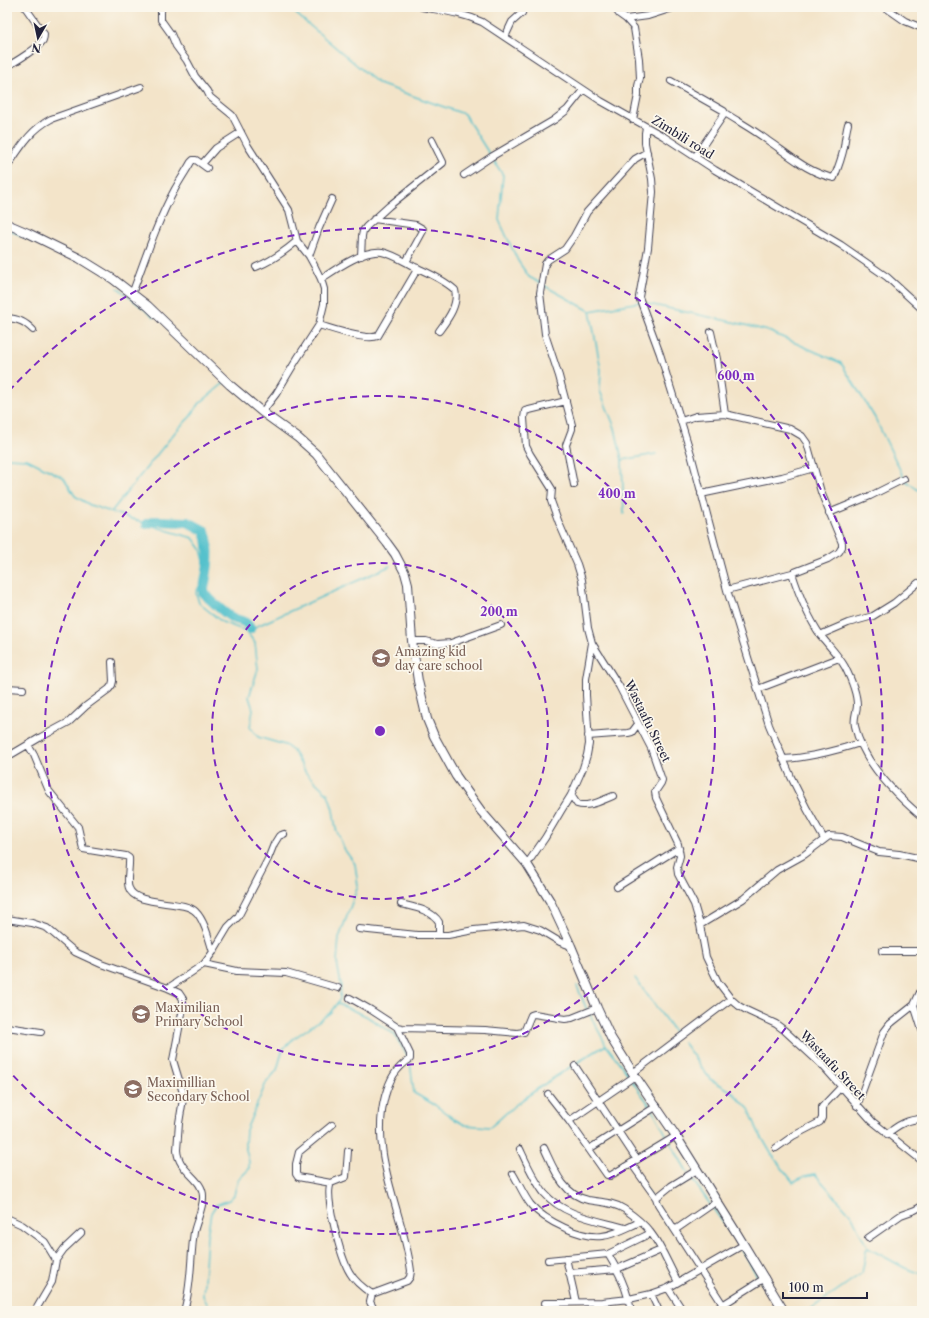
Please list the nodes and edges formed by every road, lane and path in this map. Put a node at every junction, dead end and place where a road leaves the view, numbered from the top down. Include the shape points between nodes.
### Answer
1 (25, 7) edge
2 (163, 7) edge
3 (422, 7) edge
4 (524, 7) edge
5 (614, 7) edge
6 (885, 7) edge
7 (673, 8) dead end
8 (626, 18) junction
9 (922, 28) edge
10 (505, 37) junction
11 (7, 66) edge
12 (671, 81) dead end
13 (141, 87) dead end
14 (583, 90) junction
15 (725, 113) junction
16 (633, 120) junction
17 (848, 124) dead end
18 (646, 127) junction
19 (241, 132) junction
20 (432, 140) dead end
21 (647, 152) junction
22 (695, 157) junction
23 (7, 167) edge
24 (464, 175) dead end
25 (332, 199) dead end
26 (374, 220) junction
27 (7, 224) edge
28 (297, 241) junction
29 (309, 256) junction
30 (361, 256) junction
31 (406, 262) junction
32 (256, 267) dead end
33 (418, 268) junction
34 (321, 279) junction
35 (132, 294) junction
36 (922, 309) edge
37 (7, 318) edge
38 (320, 326) junction
39 (33, 330) dead end
40 (438, 331) dead end
41 (711, 332) dead end
42 (566, 401) junction
43 (262, 412) junction
44 (725, 414) junction
45 (681, 421) junction
46 (814, 468) junction
47 (904, 479) dead end
48 (574, 485) dead end
49 (701, 494) junction
50 (829, 513) junction
51 (792, 573) junction
52 (918, 583) dead end
53 (727, 590) junction
54 (501, 625) dead end
55 (820, 635) junction
56 (412, 641) junction
57 (592, 643) junction
58 (839, 658) junction
59 (112, 662) dead end
60 (7, 688) edge
61 (23, 689) dead end
62 (758, 689) junction
63 (638, 724) junction
64 (588, 736) junction
65 (860, 743) junction
66 (28, 745) junction
67 (7, 757) edge
68 (784, 759) junction
69 (572, 796) junction
70 (612, 796) dead end
71 (922, 817) edge
72 (284, 834) dead end
73 (824, 839) junction
74 (679, 848) junction
75 (922, 859) edge
76 (527, 864) junction
77 (617, 887) dead end
78 (401, 904) dead end
79 (7, 919) edge
80 (700, 924) junction
81 (359, 930) dead end
82 (439, 935) junction
83 (571, 946) junction
84 (882, 951) dead end
85 (922, 951) edge
86 (213, 952) junction
87 (204, 964) junction
88 (168, 988) junction
89 (338, 988) dead end
90 (922, 988) edge
91 (350, 998) dead end
92 (731, 999) junction
93 (914, 1004) junction
94 (597, 1008) junction
95 (7, 1027) edge
96 (397, 1027) junction
97 (922, 1030) edge
98 (41, 1032) dead end
99 (576, 1066) dead end
100 (634, 1074) junction
101 (841, 1087) junction
102 (548, 1094) dead end
103 (598, 1101) junction
104 (657, 1106) junction
105 (857, 1106) junction
106 (922, 1119) edge
107 (569, 1121) junction
108 (332, 1125) dead end
109 (617, 1130) junction
110 (887, 1134) junction
111 (676, 1136) junction
112 (544, 1148) dead end
113 (776, 1148) dead end
114 (520, 1149) dead end
115 (589, 1149) junction
116 (348, 1151) dead end
117 (634, 1161) junction
118 (922, 1161) edge
119 (697, 1170) junction
120 (513, 1174) dead end
121 (331, 1182) junction
122 (656, 1198) junction
123 (717, 1201) junction
124 (922, 1206) edge
125 (7, 1218) edge
126 (640, 1222) junction
127 (625, 1228) junction
128 (675, 1230) junction
129 (81, 1233) dead end
130 (651, 1233) junction
131 (868, 1238) dead end
132 (744, 1245) junction
133 (661, 1250) junction
134 (608, 1254) junction
135 (566, 1258) junction
136 (56, 1260) junction
137 (548, 1260) dead end
138 (617, 1269) junction
139 (701, 1269) junction
140 (569, 1273) junction
141 (765, 1278) junction
142 (678, 1282) junction
143 (668, 1288) junction
144 (372, 1294) junction
145 (651, 1294) junction
146 (629, 1299) junction
147 (576, 1302) junction
148 (545, 1303) dead end
149 (723, 1305) junction
150 (35, 1311) edge
151 (184, 1311) edge
152 (375, 1311) edge
153 (631, 1311) edge
154 (659, 1311) edge
155 (683, 1311) edge
156 (713, 1311) edge
157 (727, 1311) edge
158 (784, 1311) edge

1 - 11 street via 44,34 44,39 19,60
2 - 19 street via 161,20 176,46 210,97 232,115
3 - 10 street, Zimbili road via 468,16
4 - 10 street via 522,13 512,22
5 - 8 street
6 - 9 street via 905,21
7 - 8 street via 648,16
8 - 16 street via 634,28 640,78
10 - 14 street, Zimbili road
12 - 15 street
13 - 23 street via 40,124
14 - 16 street, Zimbili road
14 - 24 street via 554,120
15 - 17 street via 810,169 834,178
15 - 22 street
16 - 18 street, Zimbili road
18 - 21 street via 644,138
18 - 22 street, Zimbili road
19 - 28 street via 289,210
19 - 35 street via 216,148 204,166 193,160 175,190 154,236
20 - 26 street via 443,163
21 - 42 street via 635,159 587,212 565,249 544,264 540,293 545,334
21 - 45 street via 653,199 639,297
22 - 36 street, Zimbili road via 841,245 887,277
25 - 29 street
26 - 30 street via 363,231
26 - 31 street via 416,225 423,229
27 - 35 main road via 79,258
28 - 29 street
28 - 32 street via 268,263
29 - 34 street
30 - 31 street via 382,252
30 - 34 street
31 - 33 street
33 - 38 street via 378,336 364,337
33 - 40 street via 456,293 453,309
34 - 38 street via 324,304
35 - 43 main road
37 - 39 street via 23,321
38 - 43 street
41 - 44 street
42 - 48 street via 572,429 566,445
42 - 57 street, Wastaafu Street via 525,411 526,446 552,489 551,501 582,580
43 - 56 main road via 316,454 395,554 408,584
44 - 45 street via 696,416
44 - 46 street via 790,429 802,436 808,443
45 - 49 street
46 - 49 street
46 - 50 street
47 - 50 street
49 - 53 street
50 - 51 street via 842,543 839,552
51 - 53 street
51 - 55 street via 802,602
52 - 55 street via 873,616
53 - 62 street
54 - 56 street via 451,643
55 - 58 street
56 - 76 main road via 418,681 434,736 456,776 481,811
57 - 63 street, Wastaafu Street via 619,686
57 - 64 street via 586,679
58 - 62 street
58 - 65 street via 852,683 857,704 854,724
59 - 66 street via 113,681 109,689 69,722
60 - 61 street
62 - 68 street via 769,725
63 - 64 street via 628,733
63 - 74 street, Wastaafu Street via 662,777 655,792 656,798
64 - 69 street via 590,744
65 - 68 street via 822,754
65 - 71 street via 887,784
66 - 67 street
66 - 86 street via 49,791 78,827 83,849 129,858 128,883 132,893 146,900 180,905 196,912
68 - 73 street via 807,810
69 - 70 street via 577,804 583,805
69 - 76 street
72 - 86 street via 279,836 274,844 238,917 228,927
73 - 75 street via 829,836 842,837 873,850
73 - 80 street via 776,870 743,898
74 - 77 street
74 - 80 street, Wastaafu Street via 678,874 694,904
76 - 83 main road via 550,901
78 - 82 street via 433,916 439,922
79 - 88 street via 47,928 75,952
80 - 92 street, Wastaafu Street via 710,969
81 - 82 street
82 - 83 street via 524,926 540,930
83 - 94 main road
84 - 85 street
86 - 87 street
87 - 88 street
87 - 89 street via 237,971 286,973
88 - 151 street via 179,993 183,999 173,1060 183,1093 177,1158 200,1187 203,1196 194,1231 188,1297
90 - 93 street
91 - 96 street
92 - 100 street
92 - 101 street, Wastaafu Street via 748,1011 776,1024 807,1050
93 - 97 street
93 - 105 street via 884,1032
94 - 96 street via 564,1019 531,1015 526,1030 522,1033
94 - 100 main road via 611,1038
95 - 98 street
96 - 144 street via 410,1059 392,1076 384,1101 382,1153 412,1271 407,1281
99 - 103 street
100 - 103 street
100 - 104 main road
101 - 105 street, Wastaafu Street
101 - 113 street via 822,1107 820,1122
102 - 107 street
103 - 107 street
103 - 109 street
104 - 109 street
104 - 111 main road
105 - 110 street, Wastaafu Street
106 - 110 street via 899,1124
107 - 115 street
108 - 121 street via 299,1152 296,1164 298,1177
109 - 115 street
109 - 117 street
110 - 118 street, Wastaafu Street
111 - 117 street
111 - 119 main road
112 - 126 street via 566,1188 588,1200 601,1201 624,1209
114 - 127 street via 544,1192 561,1208
115 - 117 street via 605,1174 610,1176
116 - 121 street via 346,1177
117 - 122 street
119 - 122 street
119 - 123 main road
120 - 127 street via 531,1205 561,1227 595,1237
121 - 144 street via 329,1201 349,1272 355,1281
122 - 128 street
123 - 128 street
123 - 132 main road
124 - 131 street via 901,1214
125 - 136 street via 22,1225 45,1242
126 - 127 street
126 - 130 street
128 - 139 street
129 - 136 street
130 - 133 street
130 - 134 street
132 - 139 street
132 - 141 main road
133 - 138 street
133 - 142 street
134 - 135 street
134 - 138 street
135 - 137 street
135 - 140 street
136 - 150 street via 52,1282
138 - 140 street
138 - 146 street
139 - 142 street
139 - 149 street
140 - 147 street
141 - 149 street
141 - 158 main road
142 - 143 street
143 - 145 street
143 - 155 street
144 - 152 street via 370,1302
145 - 146 street
145 - 154 street
146 - 147 street
146 - 153 street
147 - 148 street
149 - 156 street
149 - 157 street

